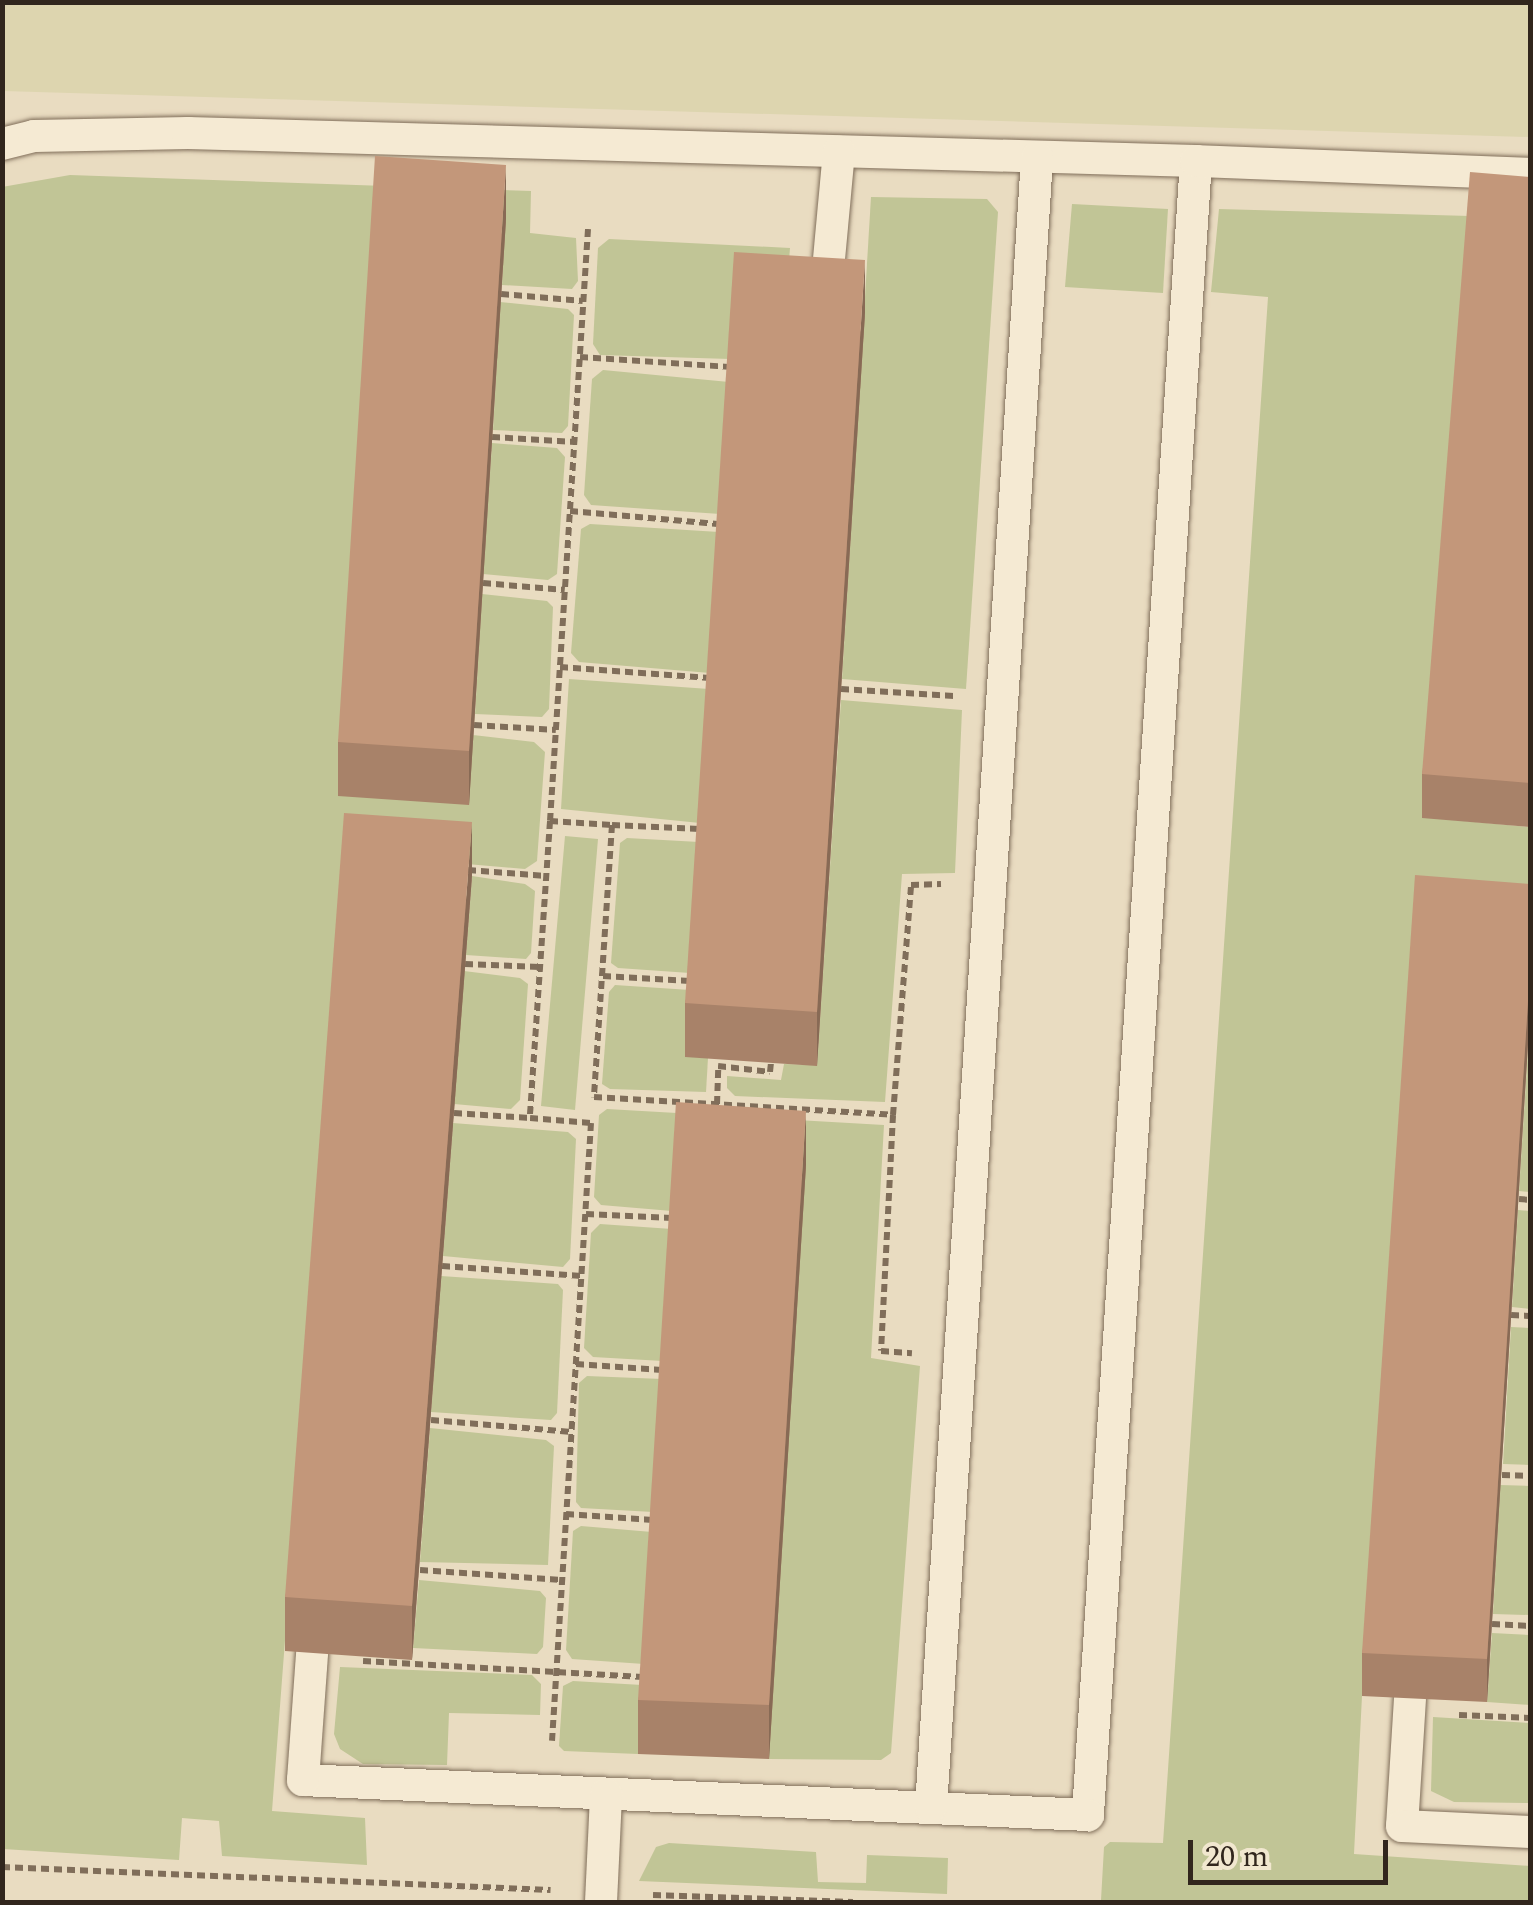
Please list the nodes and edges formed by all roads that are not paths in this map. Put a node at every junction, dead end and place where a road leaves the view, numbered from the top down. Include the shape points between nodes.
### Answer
1 (2, 144) edge
2 (839, 152) junction
3 (1037, 156) junction
4 (1196, 162) junction
5 (1530, 174) edge
6 (824, 311) edge
7 (312, 1653) edge
8 (1410, 1699) edge
9 (606, 1794) junction
10 (931, 1807) junction
11 (1530, 1832) edge
12 (601, 1898) edge

1 - 2 lane via 34,136 188,133
2 - 3 lane
2 - 6 lane
3 - 4 lane
3 - 10 lane
4 - 5 lane
4 - 10 lane via 1088,1815
7 - 9 lane via 303,1780
8 - 11 lane via 1402,1826
9 - 10 lane
9 - 12 lane

